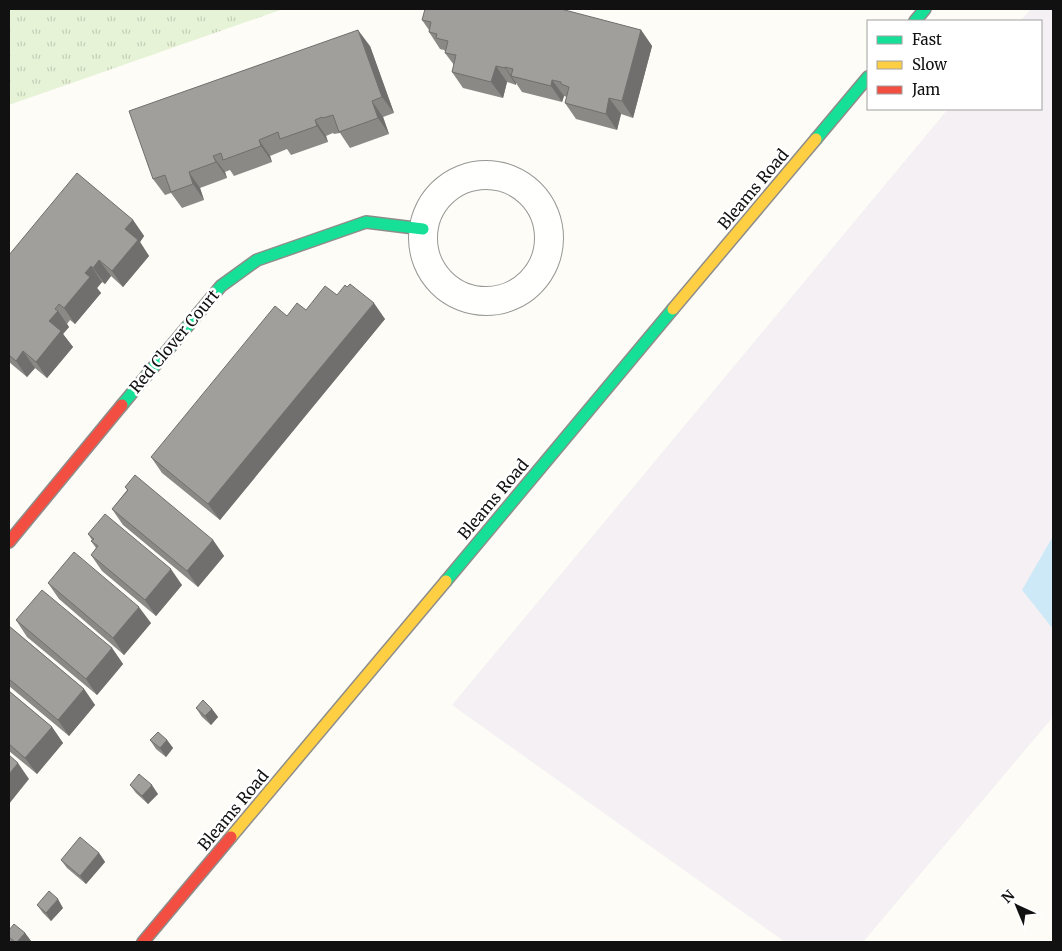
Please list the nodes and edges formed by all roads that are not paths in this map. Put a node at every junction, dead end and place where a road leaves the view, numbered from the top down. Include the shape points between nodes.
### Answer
1 (925, 9) edge
2 (916, 20) edge
3 (867, 78) edge
4 (423, 229) junction
5 (9, 542) edge
6 (144, 942) edge

1 - 2 main road
3 - 6 main road, Bleams Road
4 - 4 street via 424,250 431,270 444,286 463,297 497,300 523,289 538,274 548,255 550,235 545,214 529,192 518,183 499,176 478,175 459,181 442,193 429,209
4 - 5 main road, Red Clover Court via 366,222 257,260 220,286

